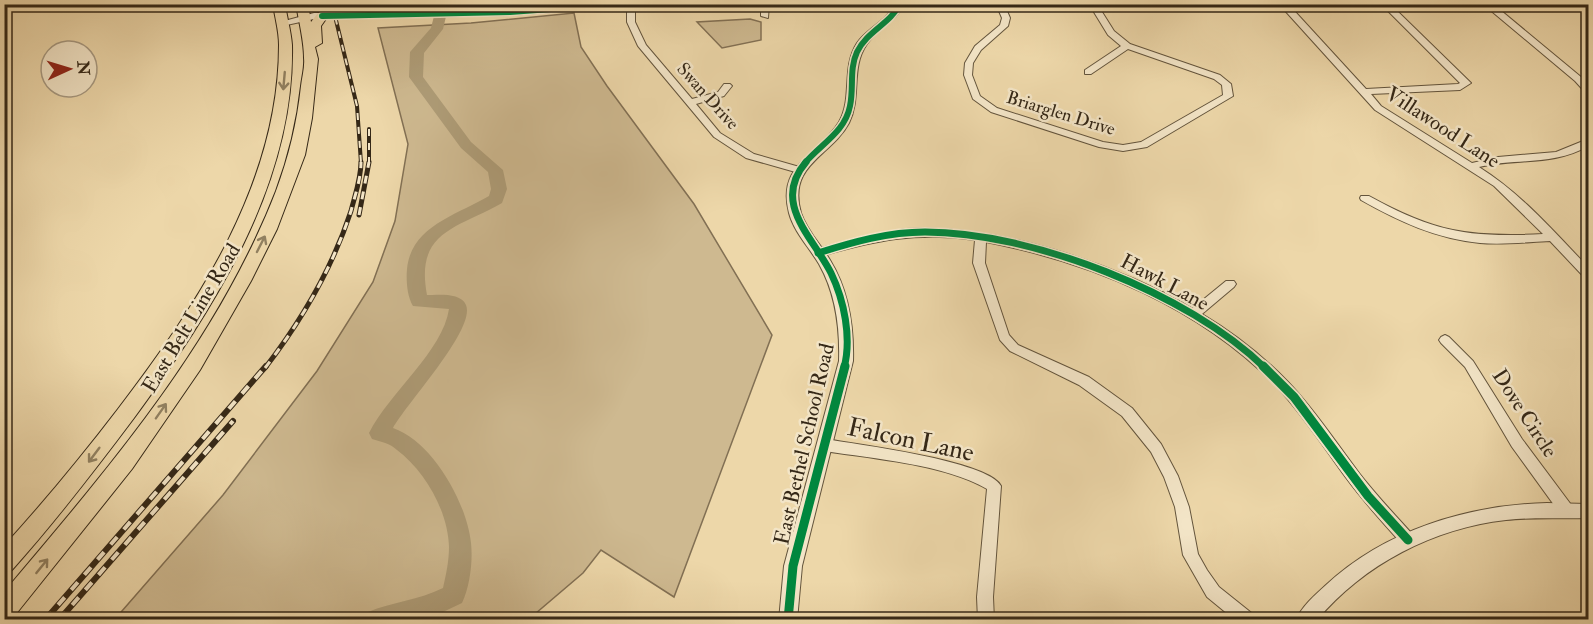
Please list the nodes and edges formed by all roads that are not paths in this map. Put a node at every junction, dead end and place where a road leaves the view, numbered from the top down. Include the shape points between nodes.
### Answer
1 (618, 4) edge
2 (631, 4) edge
3 (765, 4) edge
4 (900, 4) edge
5 (1000, 4) edge
6 (1094, 4) edge
7 (1283, 4) edge
8 (1385, 4) edge
9 (1487, 4) edge
10 (589, 6) edge
11 (310, 13) edge
12 (280, 14) edge
13 (765, 16) dead end
14 (1127, 46) junction
15 (1088, 72) dead end
16 (728, 86) dead end
17 (1588, 90) edge
18 (1362, 92) junction
19 (690, 103) junction
20 (1586, 147) edge
21 (1471, 166) junction
22 (799, 170) junction
23 (1365, 198) dead end
24 (981, 237) junction
25 (1554, 237) junction
26 (818, 253) junction
27 (1588, 274) edge
28 (1230, 284) dead end
29 (1194, 314) junction
30 (213, 330) junction
31 (186, 331) junction
32 (1445, 340) dead end
33 (825, 446) junction
34 (1567, 511) junction
35 (1588, 511) edge
36 (1408, 540) junction
37 (4, 563) edge
38 (4, 611) edge
39 (788, 620) edge
40 (986, 620) edge
41 (1248, 620) edge
42 (1305, 620) edge

1 - 10 street
2 - 19 street, Swan Drive via 631,22 642,46
3 - 13 street
4 - 22 street via 857,51 849,78 849,114
5 - 14 street, Briarglen Drive via 1006,18 1004,26 978,48 969,63 968,75 976,97 1000,113 1123,148 1144,145 1227,96 1223,81 1210,73
6 - 14 street via 1111,33
7 - 18 street, Villawood Lane
8 - 18 street via 1466,83 1460,87
9 - 17 street
10 - 11 street via 409,14
11 - 12 street
30 -> 11 main road, East Belt Line Road via 269,229 297,155 306,118
12 -> 31 main road, East Belt Line Road via 286,47 284,84 265,171 250,212
14 - 15 street
16 - 19 street via 721,94
18 - 21 street, Villawood Lane via 1398,122
19 - 22 street, Swan Drive via 717,135 735,148 769,163
20 - 21 street via 1548,157
21 - 25 street, Villawood Lane via 1498,184
22 - 26 street, East Bethel School Road via 793,192 797,222
23 - 25 street via 1392,213 1461,236
24 - 26 street, Hawk Lane via 907,233
24 - 29 street, Hawk Lane via 1094,267
24 - 41 street via 979,263 1004,337 1014,348 1084,381 1126,412 1156,448 1171,476 1182,507 1191,555 1202,575 1213,592
25 - 27 street, Villawood Lane
26 - 33 street, East Bethel School Road via 837,288 848,331 846,361
28 - 29 street
29 - 36 street, Hawk Lane via 1282,384 1364,491
30 - 31 main road
38 -> 30 main road, East Belt Line Road via 125,464
31 -> 37 main road, East Belt Line Road via 52,509
32 - 34 street, Dove Circle via 1469,364 1517,443
33 - 39 street, East Bethel School Road via 792,566
33 - 40 street, Falcon Lane via 929,465 985,479 994,486
34 - 35 street
34 - 36 street via 1479,516
36 - 42 street via 1359,567 1321,599

